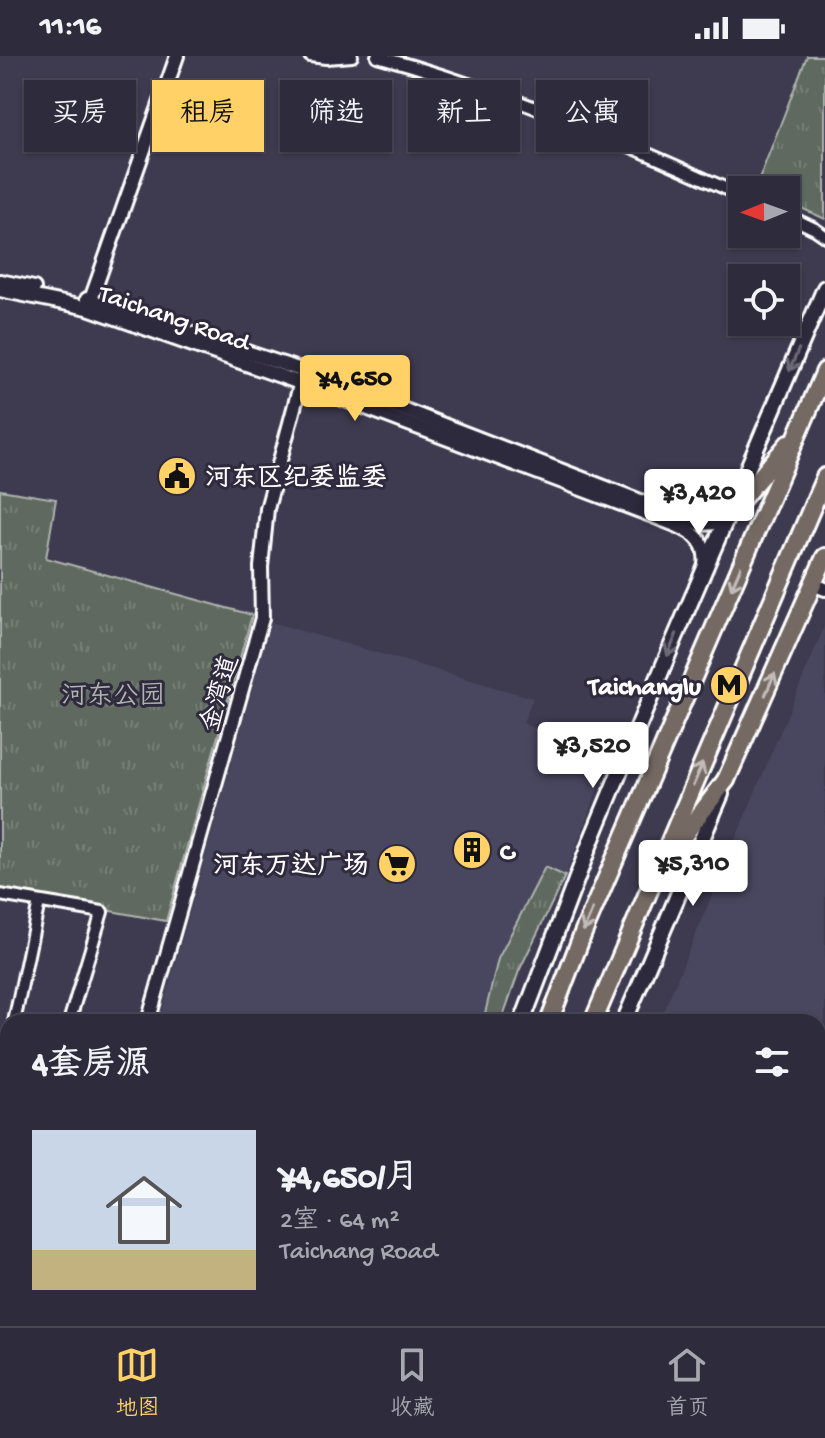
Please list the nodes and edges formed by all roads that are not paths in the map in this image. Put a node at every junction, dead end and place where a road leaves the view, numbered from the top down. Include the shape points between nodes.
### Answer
1 (177, 56) edge
2 (310, 56) edge
3 (352, 56) edge
4 (377, 56) edge
5 (728, 190) edge
6 (800, 222) edge
7 (825, 236) edge
8 (0, 281) edge
9 (825, 288) edge
10 (0, 290) edge
11 (89, 304) junction
12 (825, 371) edge
13 (302, 377) junction
14 (800, 430) junction
15 (825, 477) edge
16 (728, 515) junction
17 (824, 562) edge
18 (704, 574) junction
19 (819, 587) edge
20 (726, 780) junction
21 (656, 872) junction
22 (0, 895) edge
23 (39, 902) junction
24 (16, 1014) edge
25 (71, 1014) edge
26 (150, 1014) edge
27 (525, 1014) edge
28 (552, 1014) edge
29 (596, 1014) edge
30 (627, 1014) edge
31 (69, 1326) edge
32 (383, 1326) edge

1 - 11 street
2 - 3 street
4 - 5 street via 626,143
6 - 7 street
8 - 11 street, Taichang Road
9 -> 16 main road
10 - 11 street, Taichang Road
11 - 13 street, Taichang Road
12 - 14 main road
13 - 16 street, Taichang Road via 700,524 717,523
13 - 18 street, Taichang Road via 692,533 707,556
13 - 26 street, 金湾道 via 267,509 262,618
14 - 16 main road
14 -> 28 main road
21 -> 15 main road
16 - 18 main road
17 - 19 main road
18 -> 27 main road via 591,841
20 -> 19 main road
20 - 21 main road
20 - 30 main road
21 - 29 main road
22 - 23 street
23 - 24 street
23 - 25 street via 102,912
31 - 32 main road

